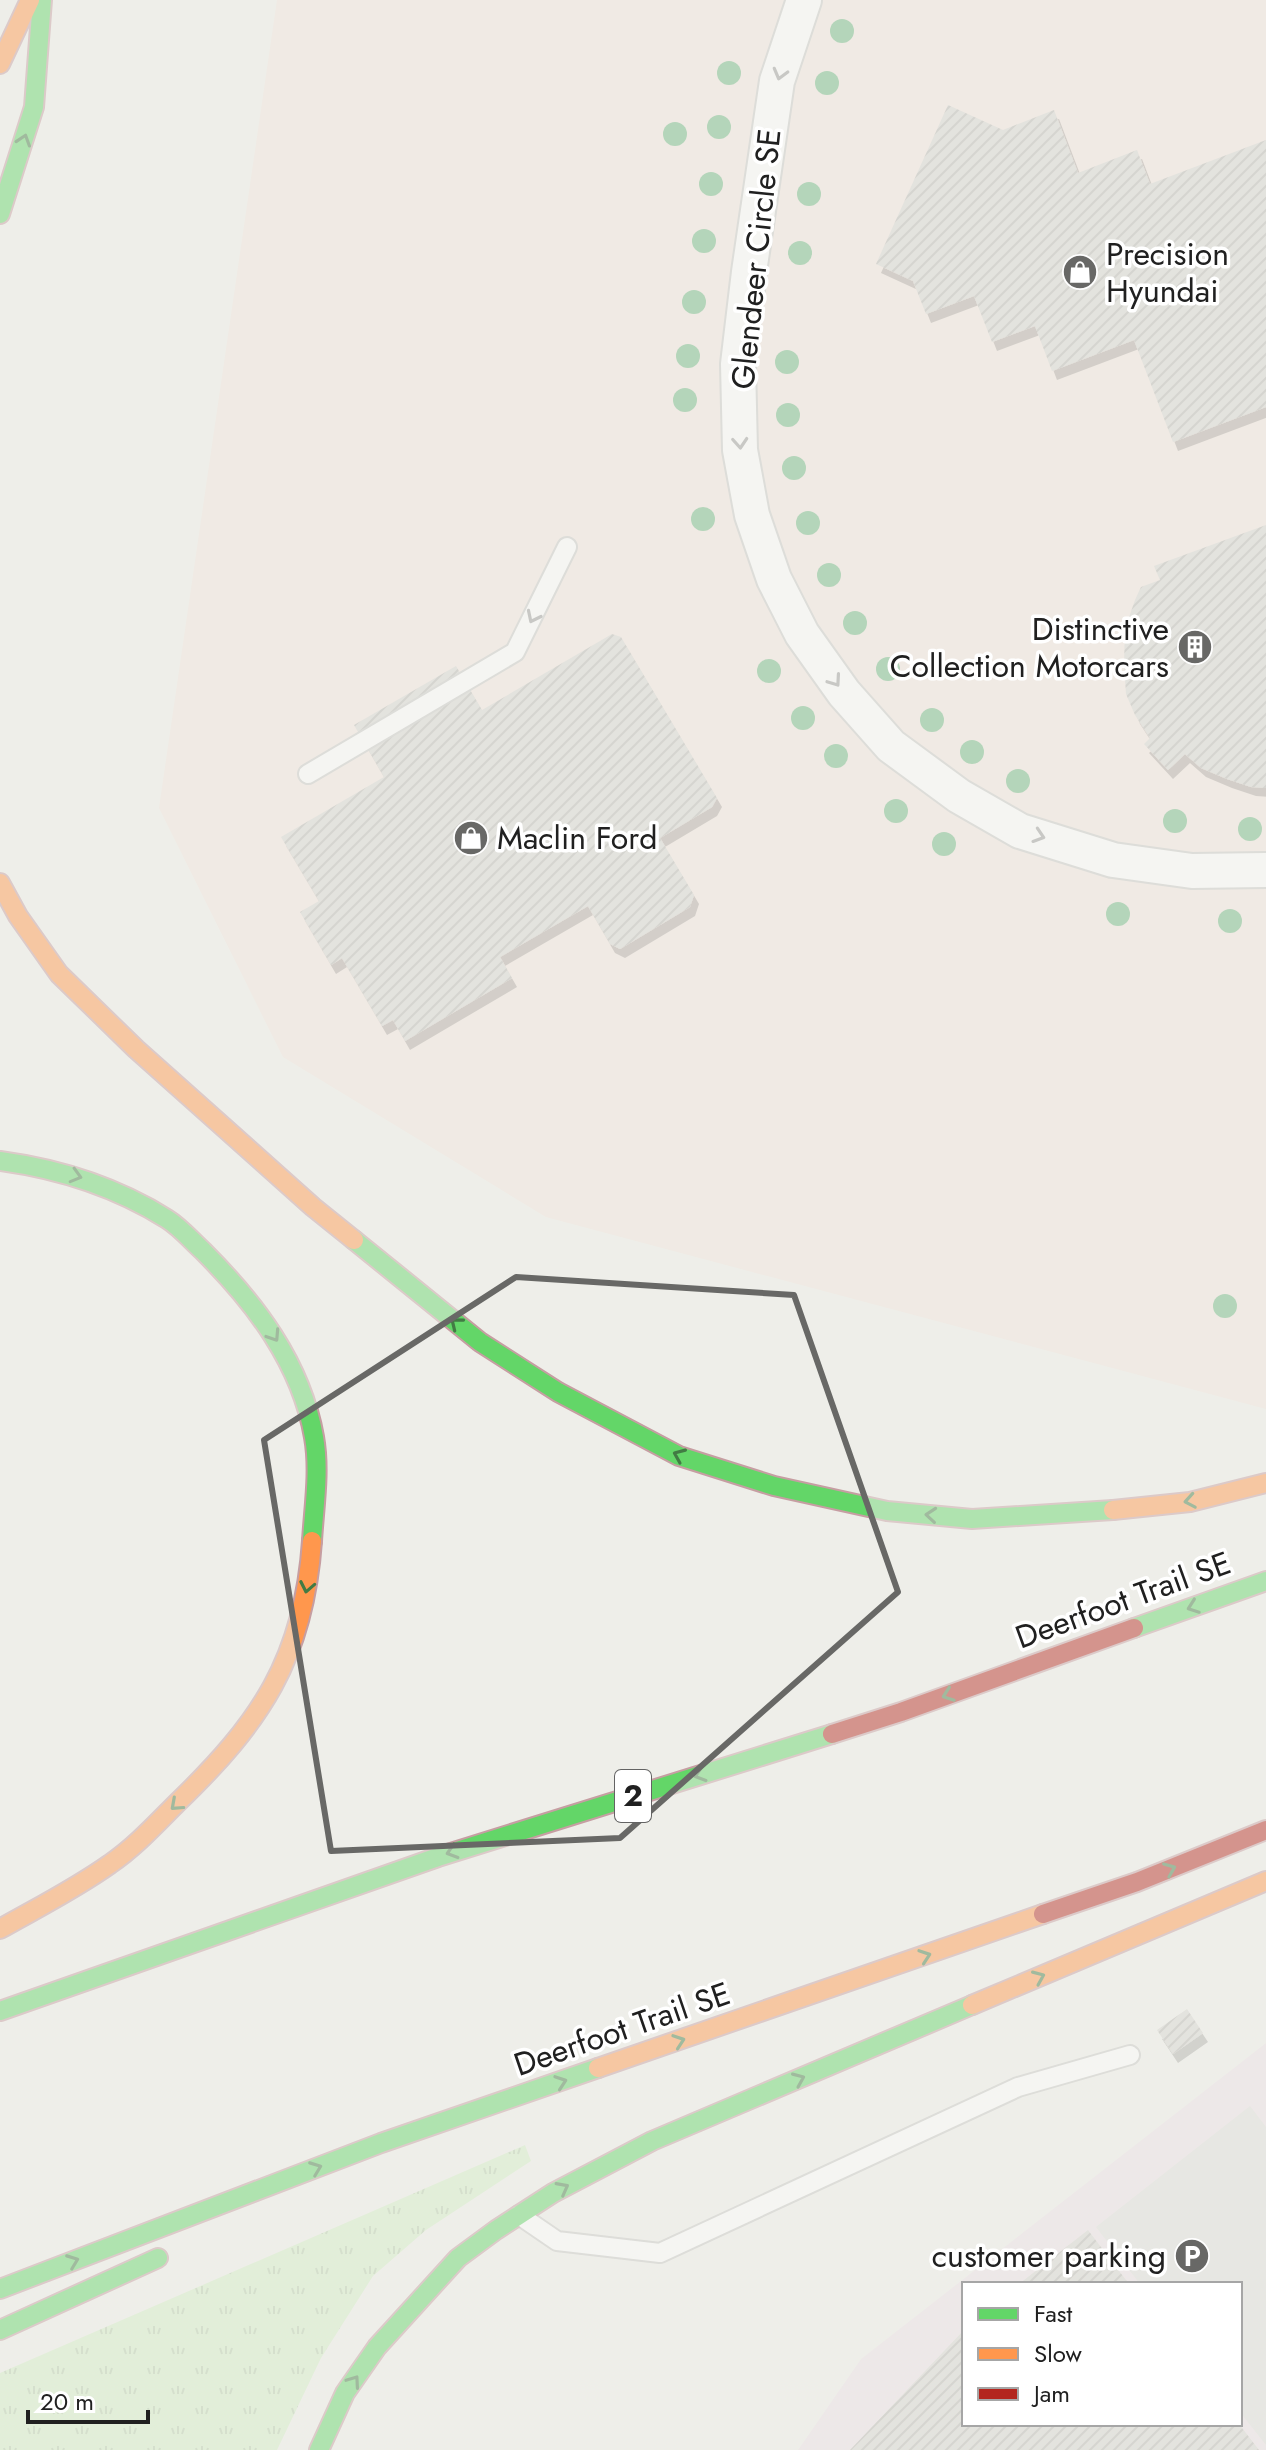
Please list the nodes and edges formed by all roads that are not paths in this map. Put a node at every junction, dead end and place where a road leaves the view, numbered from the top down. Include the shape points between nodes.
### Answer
1 (30, 0) edge
2 (42, 0) edge
3 (804, 0) edge
4 (0, 64) edge
5 (0, 214) edge
6 (567, 547) dead end
7 (308, 774) dead end
8 (1266, 870) edge
9 (0, 883) edge
10 (0, 1161) edge
11 (1266, 1483) edge
12 (1266, 1581) edge
13 (1266, 1830) edge
14 (1266, 1881) edge
15 (0, 1929) edge
16 (0, 2011) edge
17 (1130, 2055) dead end
18 (503, 2101) junction
19 (291, 2197) dead end
20 (519, 2215) junction
21 (179, 2248) dead end
22 (0, 2289) edge
23 (0, 2330) edge
24 (319, 2450) edge

1 - 4 highway
5 -> 2 highway via 34,107
3 -> 8 street, Glendeer Circle SE via 777,81 738,364 740,450 752,515 774,579 802,634 891,746 959,796 1020,831 1113,860 1192,871
6 -> 7 lane via 515,652
11 -> 9 highway via 1190,1502 972,1519 887,1511 774,1486 679,1456 558,1392 480,1342 313,1207 59,974
10 -> 15 highway via 94,1181 172,1222 215,1262 257,1308 301,1390 314,1438 315,1487 300,1620 284,1669 249,1724 192,1790 111,1865
12 -> 16 highway, Deerfoot Trail SE / 2 via 901,1712 438,1857
18 -> 13 highway, Deerfoot Trail SE via 1137,1882
20 -> 14 highway via 652,2141
17 - 20 lane via 1018,2087 660,2253 557,2241
18 - 19 highway
22 -> 18 highway, Deerfoot Trail SE
24 -> 20 highway via 345,2393 377,2347 458,2258
21 - 23 highway

